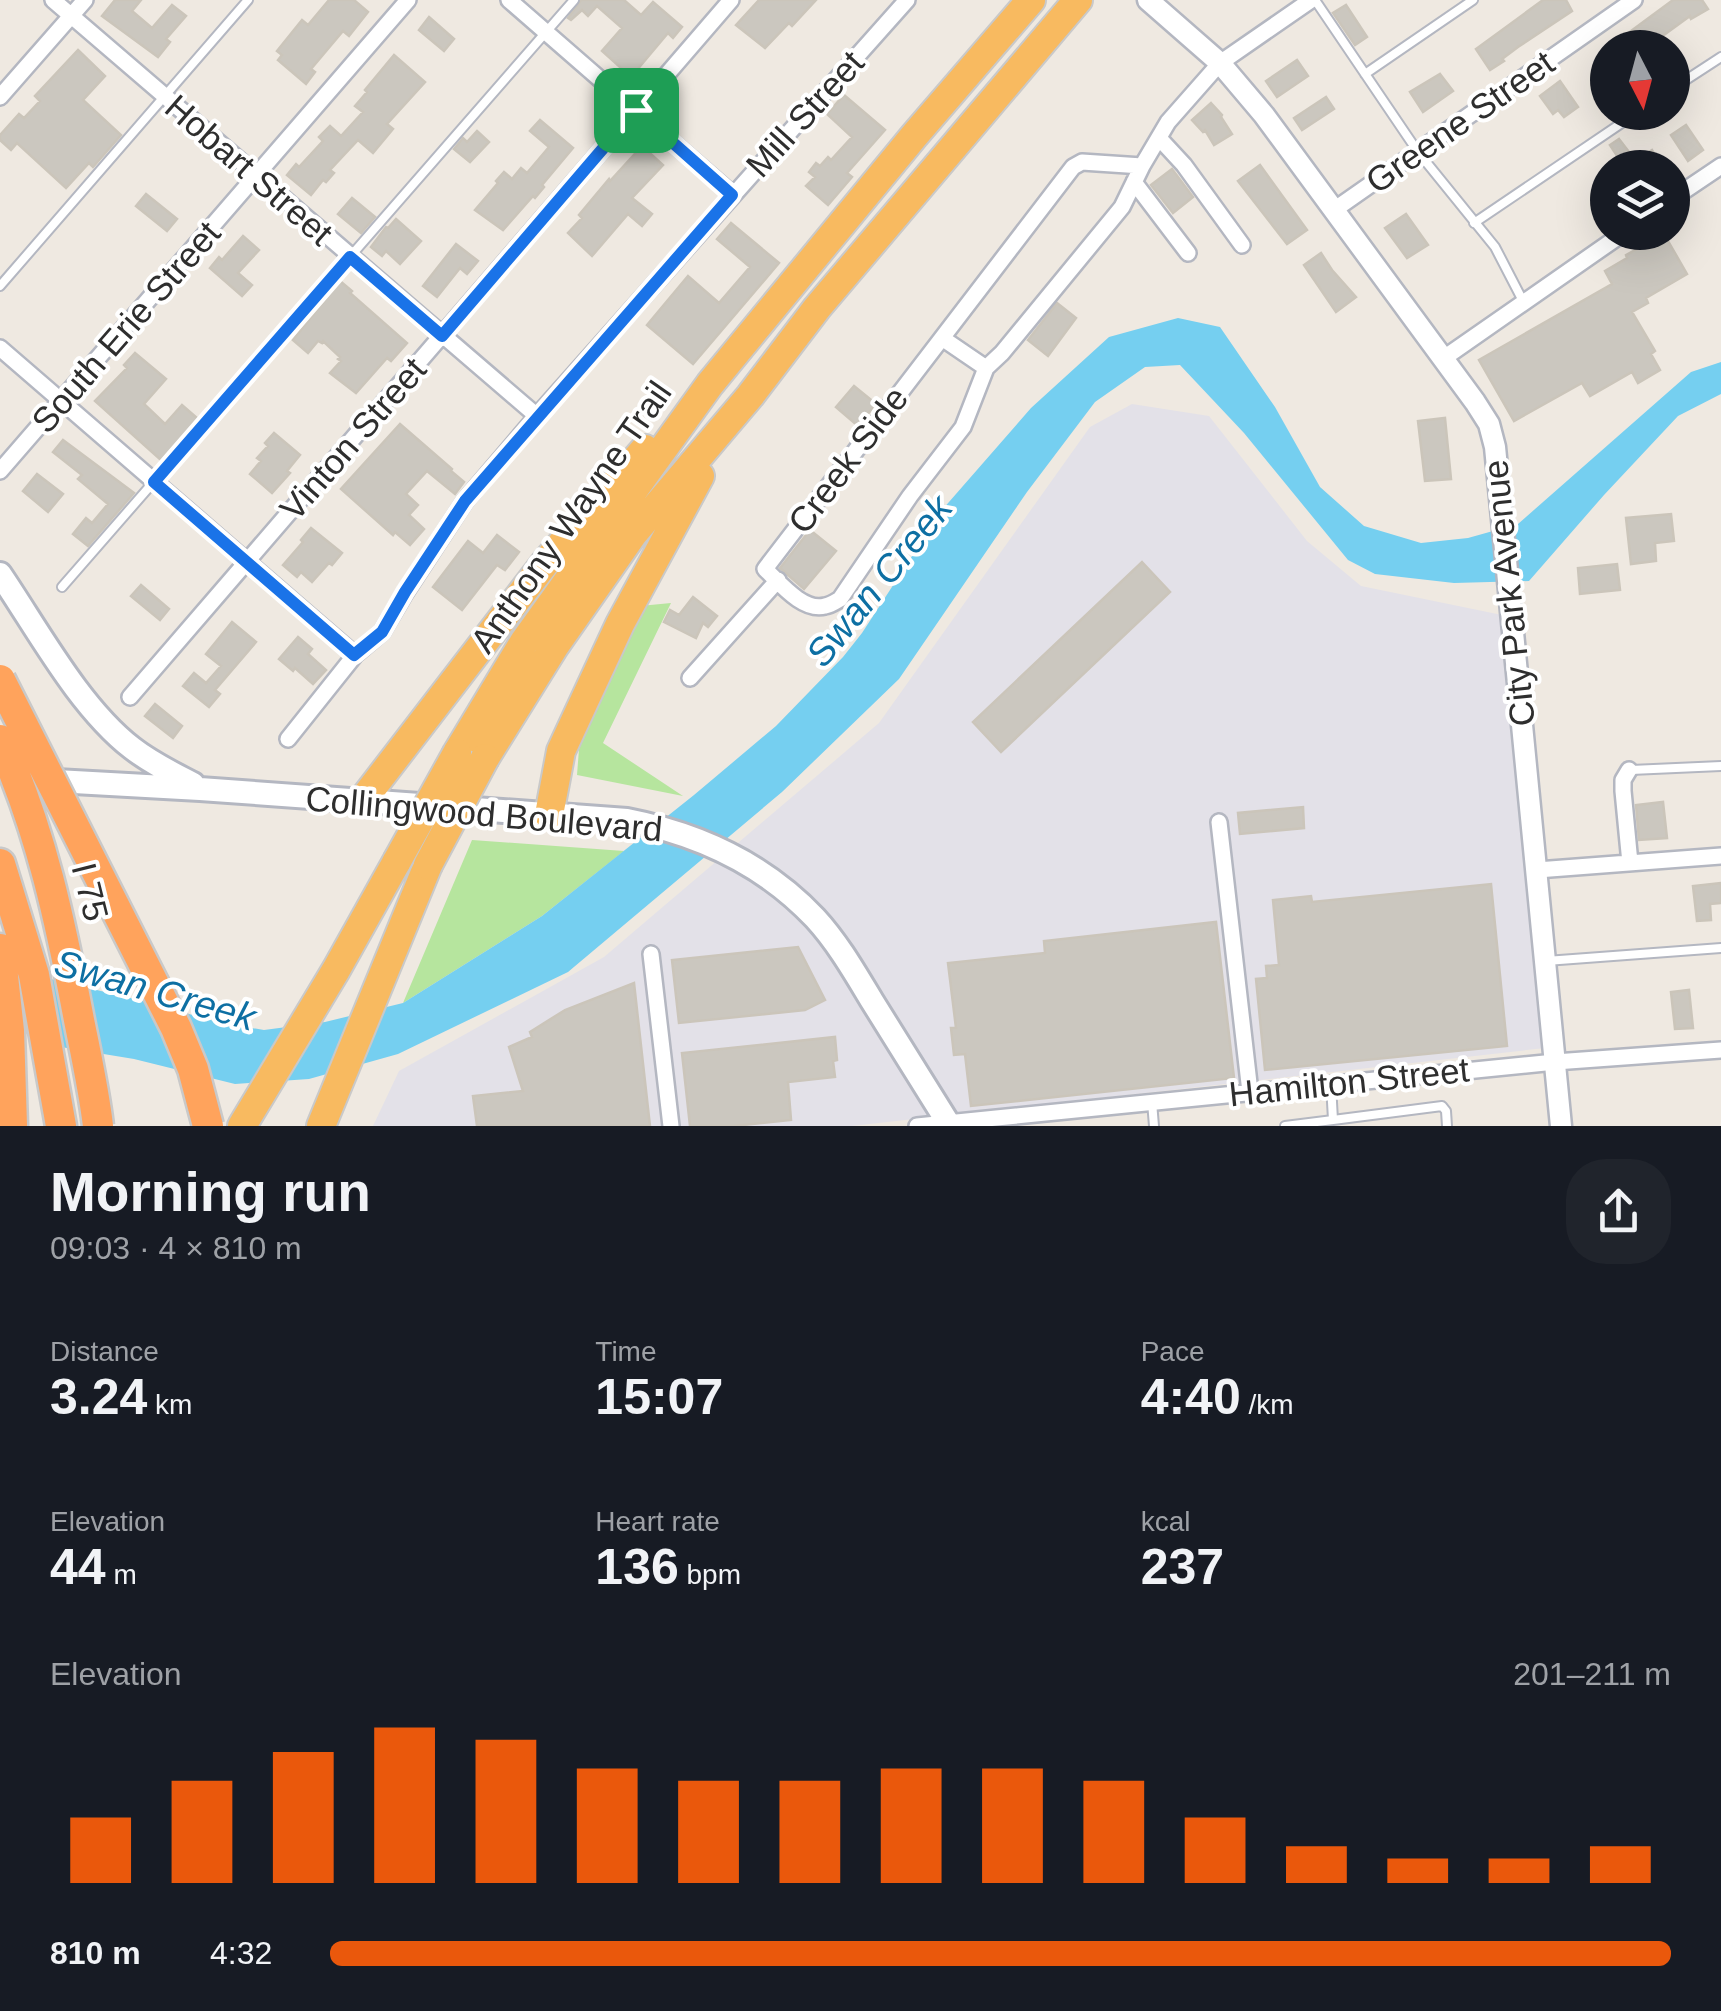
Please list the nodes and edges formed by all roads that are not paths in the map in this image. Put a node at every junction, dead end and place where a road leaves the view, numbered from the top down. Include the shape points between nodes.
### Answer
1 (53, 0) edge
2 (85, 0) edge
3 (248, 0) edge
4 (408, 0) edge
5 (509, 0) edge
6 (574, 0) edge
7 (732, 0) edge
8 (907, 0) edge
9 (1031, 0) edge
10 (1078, 0) edge
11 (1148, 0) edge
12 (1313, 0) edge
13 (1473, 0) edge
14 (1624, 3) edge
15 (71, 16) junction
16 (546, 32) junction
17 (1721, 56) edge
18 (1220, 63) junction
19 (1365, 74) junction
20 (1690, 77) edge
21 (164, 96) junction
22 (0, 97) edge
23 (636, 110) junction
24 (1611, 130) edge
25 (1159, 138) junction
26 (1418, 152) junction
27 (1142, 166) junction
28 (1721, 166) edge
29 (256, 176) junction
30 (1134, 182) junction
31 (1690, 188) edge
32 (732, 195) junction
33 (1334, 210) junction
34 (1474, 222) junction
35 (1242, 245) dead end
36 (1599, 250) edge
37 (1188, 253) dead end
38 (350, 257) junction
39 (0, 286) edge
40 (1524, 302) junction
41 (442, 336) junction
42 (942, 338) junction
43 (0, 348) edge
44 (1444, 358) junction
45 (986, 368) junction
46 (710, 384) junction
47 (750, 396) junction
48 (62, 402) junction
49 (537, 416) junction
50 (0, 471) edge
51 (154, 482) junction
52 (247, 562) junction
53 (0, 574) edge
54 (778, 580) junction
55 (62, 588) dead end
56 (354, 655) junction
57 (690, 678) dead end
58 (0, 680) edge
59 (130, 697) dead end
60 (288, 738) dead end
61 (0, 740) edge
62 (471, 756) junction
63 (1721, 766) edge
64 (1629, 770) joint
65 (0, 778) edge
66 (200, 788) junction
67 (362, 801) junction
68 (549, 815) junction
69 (1219, 822) dead end
70 (1721, 856) edge
71 (1630, 862) junction
72 (0, 864) edge
73 (1537, 870) junction
74 (1721, 948) edge
75 (0, 950) edge
76 (651, 954) dead end
77 (1546, 961) junction
78 (1721, 1050) edge
79 (1555, 1062) junction
80 (1330, 1084) junction
81 (1250, 1092) junction
82 (1152, 1102) junction
83 (1333, 1120) junction
84 (323, 1121) edge
85 (243, 1124) edge
86 (948, 1124) edge
87 (12, 1126) edge
88 (61, 1126) edge
89 (98, 1126) edge
90 (208, 1126) edge
91 (670, 1126) edge
92 (917, 1126) edge
93 (1154, 1126) edge
94 (1285, 1126) edge
95 (1447, 1126) edge
96 (1561, 1126) edge

1 - 15 street, Hobart Street
2 - 15 street
3 - 21 lane
4 - 29 street, South Erie Street
5 - 16 street
6 - 16 lane
7 - 23 street, Vinton Street
8 - 32 street, Mill Street
9 - 46 highway, Anthony Wayne Trail
10 - 47 highway, Anthony Wayne Trail
11 - 18 street, City Park Avenue
12 - 18 street, Creek Side
12 - 19 lane
13 - 19 lane
14 - 26 street, Greene Street
15 - 21 street, Hobart Street
15 - 22 street
16 - 23 street
16 - 38 lane
17 - 20 lane
18 - 25 street, Creek Side
18 - 33 street, City Park Avenue
19 - 26 lane
21 - 29 street, Hobart Street
21 - 39 lane
23 - 32 street
23 - 41 street, Vinton Street
24 - 34 lane
25 - 27 street, Creek Side
25 - 35 street
26 - 33 street, Greene Street
26 - 34 lane
27 - 30 street, Creek Side
27 - 42 street, Creek Side via 1073,166
28 - 31 street
29 - 38 street, Hobart Street
29 - 48 street, South Erie Street
30 - 37 street
30 - 45 street, Creek Side via 1122,206
32 - 49 street, Mill Street
33 - 44 street, City Park Avenue
34 - 40 lane
36 - 40 street
38 - 41 street, Hobart Street
38 - 51 lane
40 - 44 street
41 - 49 street, Hobart Street
41 - 52 street, Vinton Street
42 - 45 street
42 - 54 street, Creek Side via 765,569
43 - 48 street
44 - 73 street, City Park Avenue via 1489,424 1494,446
45 - 54 street, Creek Side via 963,428 840,599 808,606
46 - 62 highway, Anthony Wayne Trail via 524,642
46 - 67 highway via 545,563
47 - 62 highway, Anthony Wayne Trail via 633,534
47 - 68 highway via 687,496 620,624 560,752
48 - 50 street, South Erie Street
48 - 51 street
49 - 56 street, Mill Street via 465,501 382,632
51 - 52 street
51 - 55 lane
52 - 56 street
52 - 59 street, Vinton Street
53 - 66 main road via 104,723 132,748
54 - 57 street, Creek Side
56 - 60 street, Mill Street
58 - 90 highway, bridge via 176,1028
61 - 89 highway, I 75, bridge via 38,838 70,967
62 - 84 highway, Anthony Wayne Trail, bridge
62 - 85 highway, Anthony Wayne Trail, bridge via 397,861
63 - 64 lane
64 - 71 street via 1623,792
65 - 66 main road, Collingwood Boulevard
66 - 67 main road, Collingwood Boulevard
67 - 68 main road, Collingwood Boulevard
68 - 86 main road, Collingwood Boulevard via 627,820 693,837 760,871 834,942
69 - 81 street
70 - 71 street
71 - 73 street
72 - 88 highway via 34,974
73 - 77 street, City Park Avenue
74 - 77 lane
75 - 87 highway
76 - 91 street
77 - 79 street, City Park Avenue
78 - 79 street, Hamilton Street
79 - 80 street, Hamilton Street
79 - 96 street, City Park Avenue
80 - 81 street, Hamilton Street
80 - 83 lane
81 - 82 street, Hamilton Street
82 - 86 street, Hamilton Street
82 - 93 lane
83 - 94 lane
83 - 95 lane via 1442,1106
86 - 92 street, Hamilton Street

